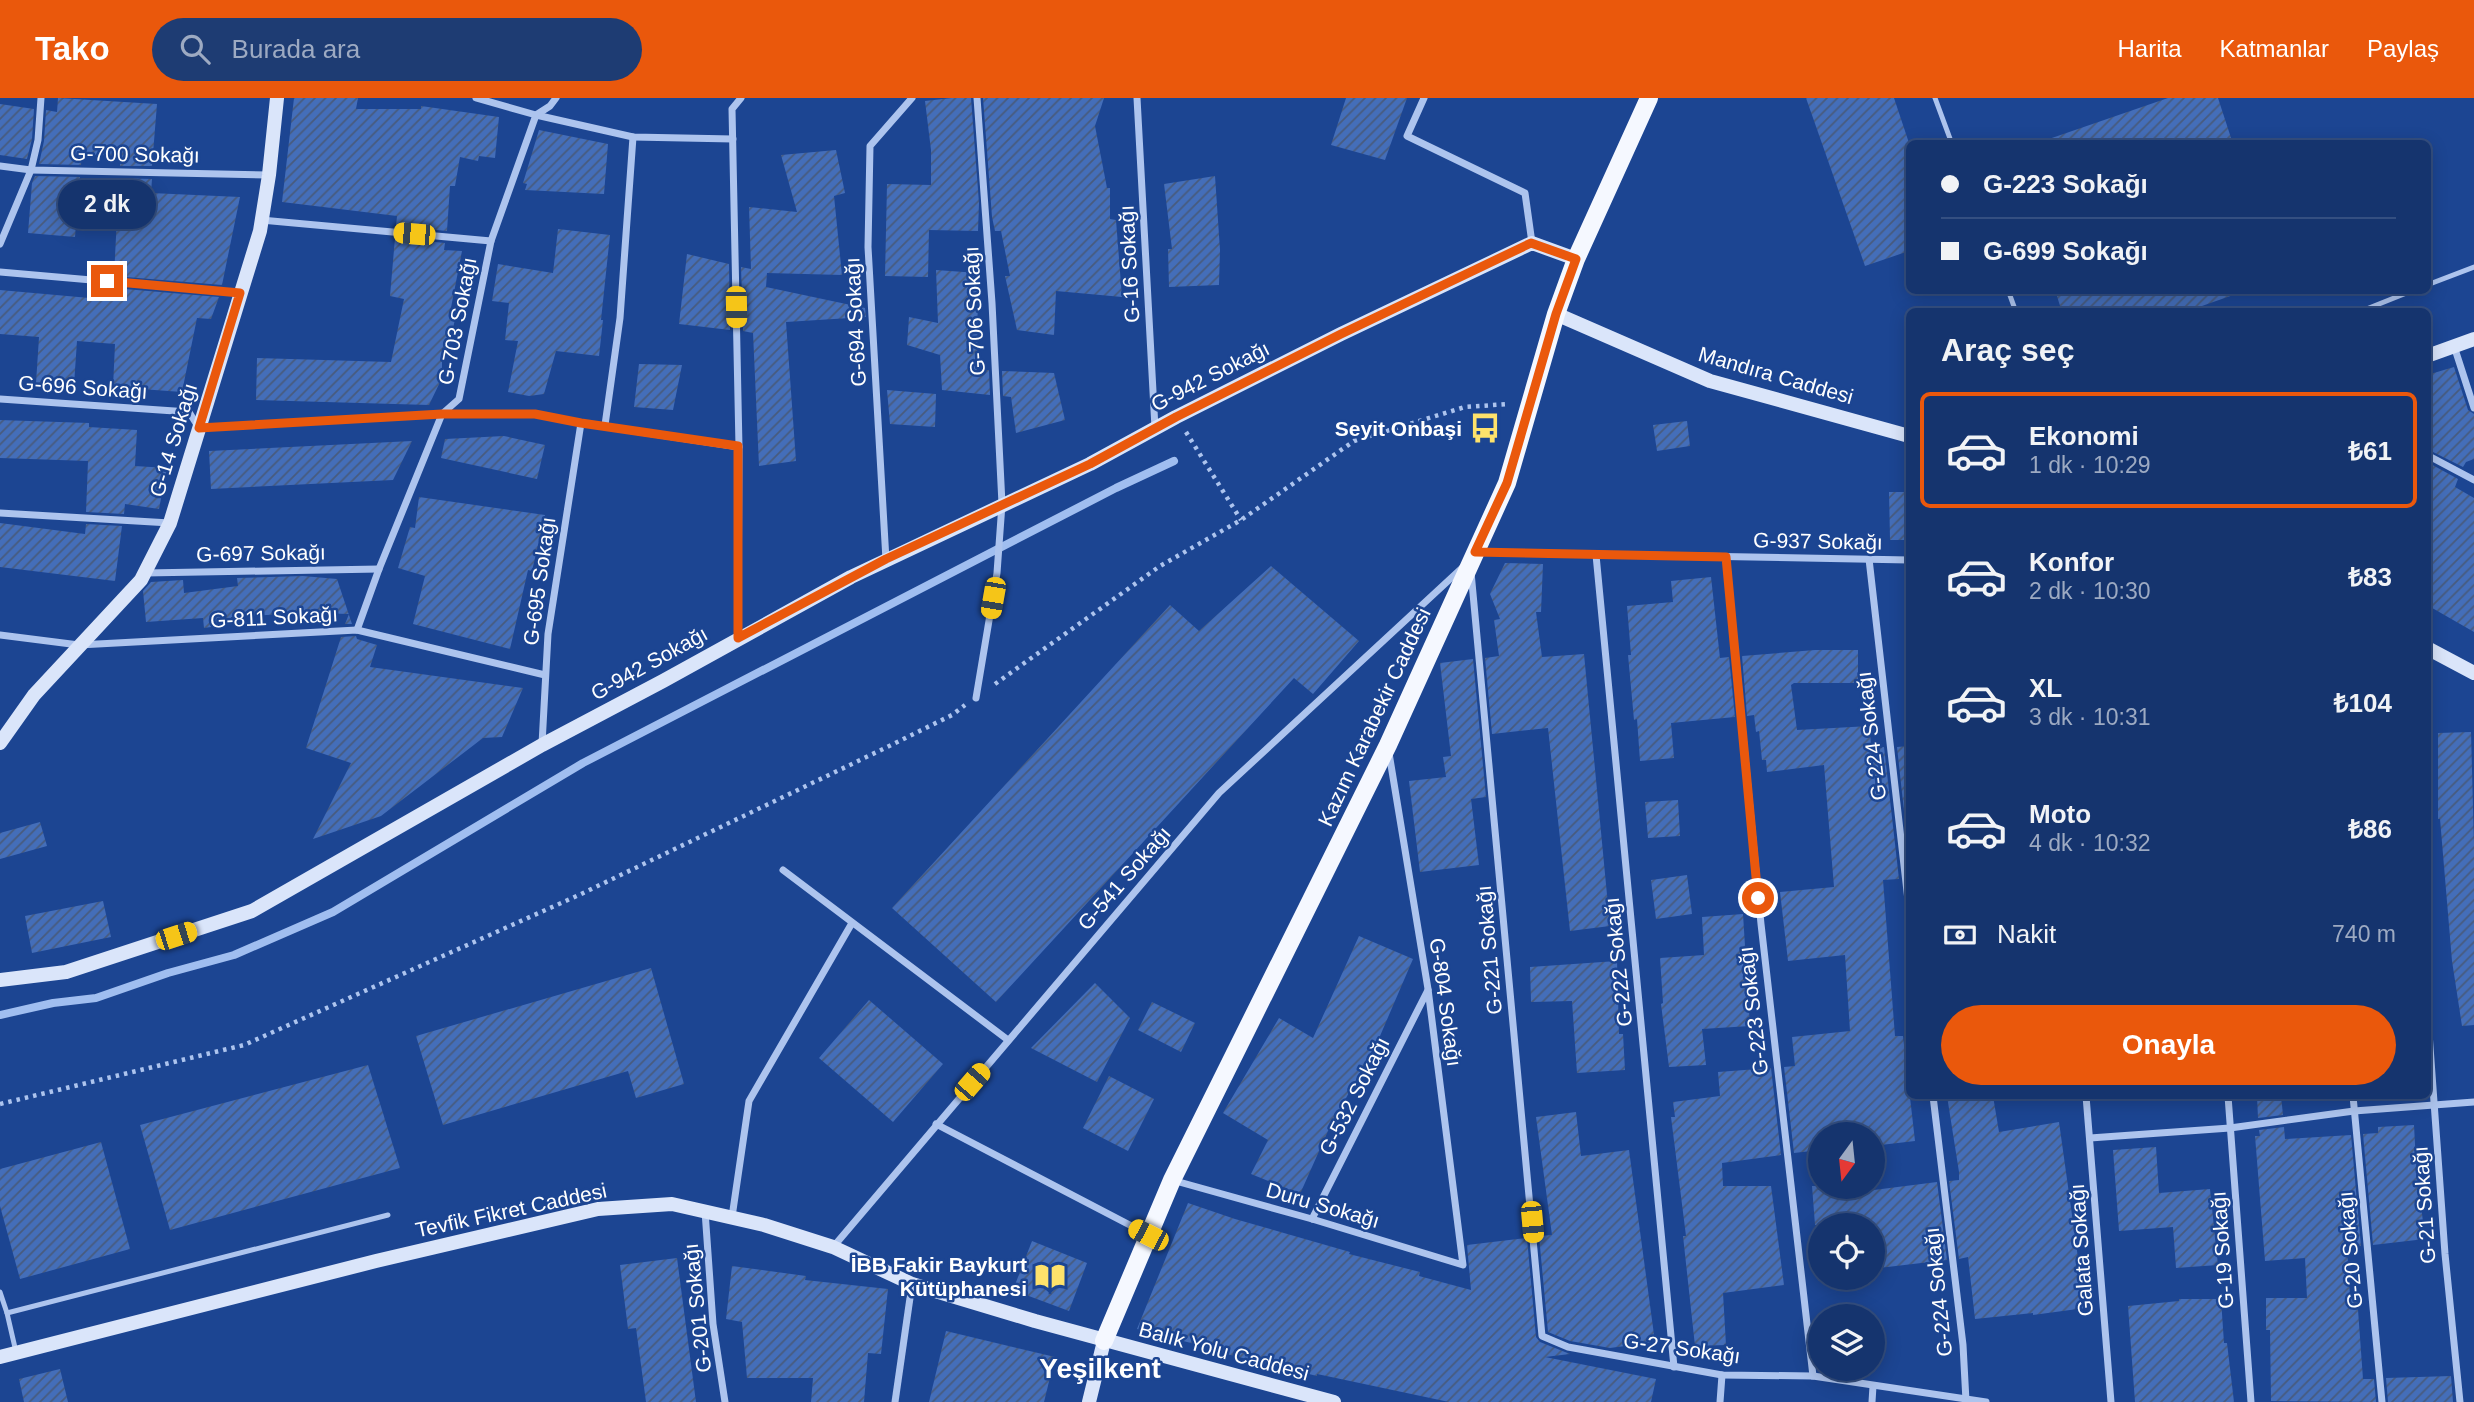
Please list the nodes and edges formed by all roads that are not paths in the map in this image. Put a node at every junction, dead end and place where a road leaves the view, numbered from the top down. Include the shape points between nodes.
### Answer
1 (41, 98) edge
2 (277, 98) edge
3 (476, 98) edge
4 (556, 98) edge
5 (741, 98) edge
6 (912, 98) edge
7 (978, 98) edge
8 (1137, 98) edge
9 (1424, 98) edge
10 (1649, 98) edge
11 (1935, 98) edge
12 (536, 115) junction
13 (633, 137) junction
14 (733, 139) junction
15 (1951, 140) edge
16 (0, 166) edge
17 (31, 170) junction
18 (269, 175) junction
19 (261, 220) junction
20 (491, 241) junction
21 (1531, 243) junction
22 (0, 244) edge
23 (1576, 259) junction
24 (2474, 267) edge
25 (0, 272) edge
26 (2431, 283) edge
27 (240, 293) junction
28 (2404, 294) edge
29 (2369, 308) edge
30 (1556, 314) junction
31 (2474, 339) edge
32 (2454, 346) junction
33 (2431, 355) edge
34 (0, 399) edge
35 (2474, 408) edge
36 (442, 414) junction
37 (581, 423) junction
38 (606, 425) junction
39 (199, 428) junction
40 (1155, 428) junction
41 (1906, 435) edge
42 (738, 446) junction
43 (2431, 457) edge
44 (2474, 480) edge
45 (1002, 504) junction
46 (0, 513) edge
47 (170, 523) junction
48 (1596, 555) junction
49 (1473, 556) junction
50 (1726, 557) junction
51 (886, 559) junction
52 (1869, 559) junction
53 (1906, 560) edge
54 (379, 569) junction
55 (145, 573) junction
56 (357, 630) junction
57 (0, 635) edge
58 (738, 638) junction
59 (79, 645) junction
60 (2431, 650) edge
61 (2474, 673) edge
62 (545, 676) junction
63 (976, 698) road end
64 (0, 743) edge
65 (542, 745) junction
66 (1388, 745) junction
67 (783, 870) dead end
68 (1906, 883) edge
69 (852, 923) junction
70 (0, 980) edge
71 (1428, 989) junction
72 (1008, 1040) junction
73 (2431, 1062) edge
74 (1933, 1099) edge
75 (2086, 1099) edge
76 (2228, 1099) edge
77 (2353, 1099) edge
78 (2474, 1102) edge
79 (2434, 1105) junction
80 (2354, 1111) junction
81 (936, 1124) junction
82 (2230, 1128) junction
83 (2090, 1138) junction
84 (1172, 1180) junction
85 (705, 1211) junction
86 (388, 1215) dead end
87 (732, 1217) junction
88 (1312, 1219) junction
89 (1148, 1235) junction
90 (833, 1247) junction
91 (1463, 1265) joint
92 (912, 1284) junction
93 (0, 1292) edge
94 (7, 1313) junction
95 (1808, 1333) edge
96 (1542, 1336) joint
97 (1104, 1341) junction
98 (16, 1353) junction
99 (0, 1357) edge
100 (1674, 1367) junction
101 (1722, 1375) junction
102 (1808, 1376) edge
103 (1843, 1381) edge
104 (1873, 1386) junction
105 (1966, 1401) edge
106 (725, 1402) edge
107 (895, 1402) edge
108 (1089, 1402) edge
109 (1334, 1402) edge
110 (1720, 1402) edge
111 (1872, 1402) edge
112 (1986, 1402) edge
113 (2110, 1402) edge
114 (2251, 1402) edge
115 (2382, 1402) edge
116 (2460, 1402) edge

1 - 17 street
2 - 18 street, G-14 Sokağı
3 - 12 street
4 - 12 street, G-703 Sokağı
5 - 14 street via 732,109
6 - 51 street, G-694 Sokağı via 870,146 868,247
7 - 45 street, G-706 Sokağı
8 - 40 street, G-16 Sokağı
9 - 21 street via 1408,136 1525,193
10 - 23 main road, Kazım Karabekir Caddesi
11 - 15 lane
12 - 13 street
12 - 20 street, G-703 Sokağı
13 - 14 street
13 - 38 street via 620,318
14 - 42 street
16 - 17 street, G-700 Sokağı
17 - 18 street, G-700 Sokağı
17 - 22 street
18 - 19 street, G-14 Sokağı
19 - 20 street
19 - 27 street, G-14 Sokağı
20 - 36 street, G-703 Sokağı via 459,399
21 - 23 street
21 - 40 street, G-942 Sokağı
23 - 30 main road, Kazım Karabekir Caddesi
24 - 26 lane
25 - 27 street
27 - 39 street, G-14 Sokağı
28 - 29 lane
30 - 41 street, Mandıra Caddesi via 1710,381
30 - 49 main road, Kazım Karabekir Caddesi via 1507,483
31 - 32 street
32 - 33 street
32 - 35 street
34 - 39 street, G-696 Sokağı via 189,412
36 - 37 street via 535,414
36 - 39 street
36 - 54 street, G-703 Sokağı
37 - 38 street
37 - 62 street, G-695 Sokağı
38 - 42 street
39 - 47 street, G-14 Sokağı
40 - 45 street, G-942 Sokağı
42 - 58 street
43 - 44 street
45 - 51 street, G-942 Sokağı
45 - 63 street, G-706 Sokağı via 997,573
46 - 47 street
47 - 55 street, G-14 Sokağı
48 - 49 street, G-937 Sokağı
48 - 50 street, G-937 Sokağı
48 - 100 street, G-222 Sokağı
49 - 66 main road, Kazım Karabekir Caddesi
49 - 72 street, G-541 Sokağı via 1219,793
49 - 96 street, G-221 Sokağı
50 - 52 street, G-937 Sokağı
50 - 95 street, G-223 Sokağı via 1760,924
51 - 58 street, G-942 Sokağı
52 - 53 street, G-937 Sokağı
52 - 68 street, G-224 Sokağı
54 - 55 street, G-697 Sokağı
54 - 56 street, G-703 Sokağı
55 - 59 street, G-14 Sokağı
56 - 59 street, G-811 Sokağı
56 - 62 street, G-811 Sokağı
57 - 59 street, G-811 Sokağı
58 - 65 street, G-942 Sokağı
59 - 64 street, G-14 Sokağı via 34,695
60 - 61 street
62 - 65 street, G-695 Sokağı
65 - 70 street, G-942 Sokağı via 252,911 66,972
66 - 71 street, G-804 Sokağı
66 - 84 main road, Kazım Karabekir Caddesi
67 - 69 street
69 - 72 street
69 - 87 street via 749,1101
71 - 88 street, G-532 Sokağı
71 - 91 street, G-804 Sokağı
72 - 81 street, G-541 Sokağı
73 - 79 street, G-21 Sokağı
74 - 105 street, G-224 Sokağı
75 - 83 street, Galata Sokağı
76 - 82 street, G-19 Sokağı
77 - 80 street, G-20 Sokağı
78 - 79 street
79 - 80 street
79 - 116 street, G-21 Sokağı
80 - 82 street
80 - 115 street, G-20 Sokağı
81 - 89 street
81 - 90 street, G-541 Sokağı
82 - 83 street
82 - 114 street, G-19 Sokağı
83 - 113 street, Galata Sokağı
84 - 88 street, Duru Sokağı
84 - 89 main road, Kazım Karabekir Caddesi
85 - 87 street, Tevfik Fikret Caddesi
85 - 98 street, Tevfik Fikret Caddesi via 672,1203 598,1209
85 - 106 street, G-201 Sokağı via 713,1324
86 - 94 lane
87 - 90 street, Tevfik Fikret Caddesi
88 - 91 street, Duru Sokağı
89 - 97 main road, Kazım Karabekir Caddesi
90 - 92 street, Tevfik Fikret Caddesi
92 - 97 street, Tevfik Fikret Caddesi
92 - 107 street
93 - 94 lane
94 - 98 lane
96 - 100 street, G-27 Sokağı via 1568,1347
97 - 108 street
97 - 109 street, Balık Yolu Caddesi
98 - 99 street, Tevfik Fikret Caddesi
100 - 101 street, G-27 Sokağı
101 - 102 street, G-27 Sokağı
101 - 110 street
103 - 104 street, G-27 Sokağı
104 - 105 street, G-27 Sokağı
104 - 111 street
105 - 112 street, G-27 Sokağı

